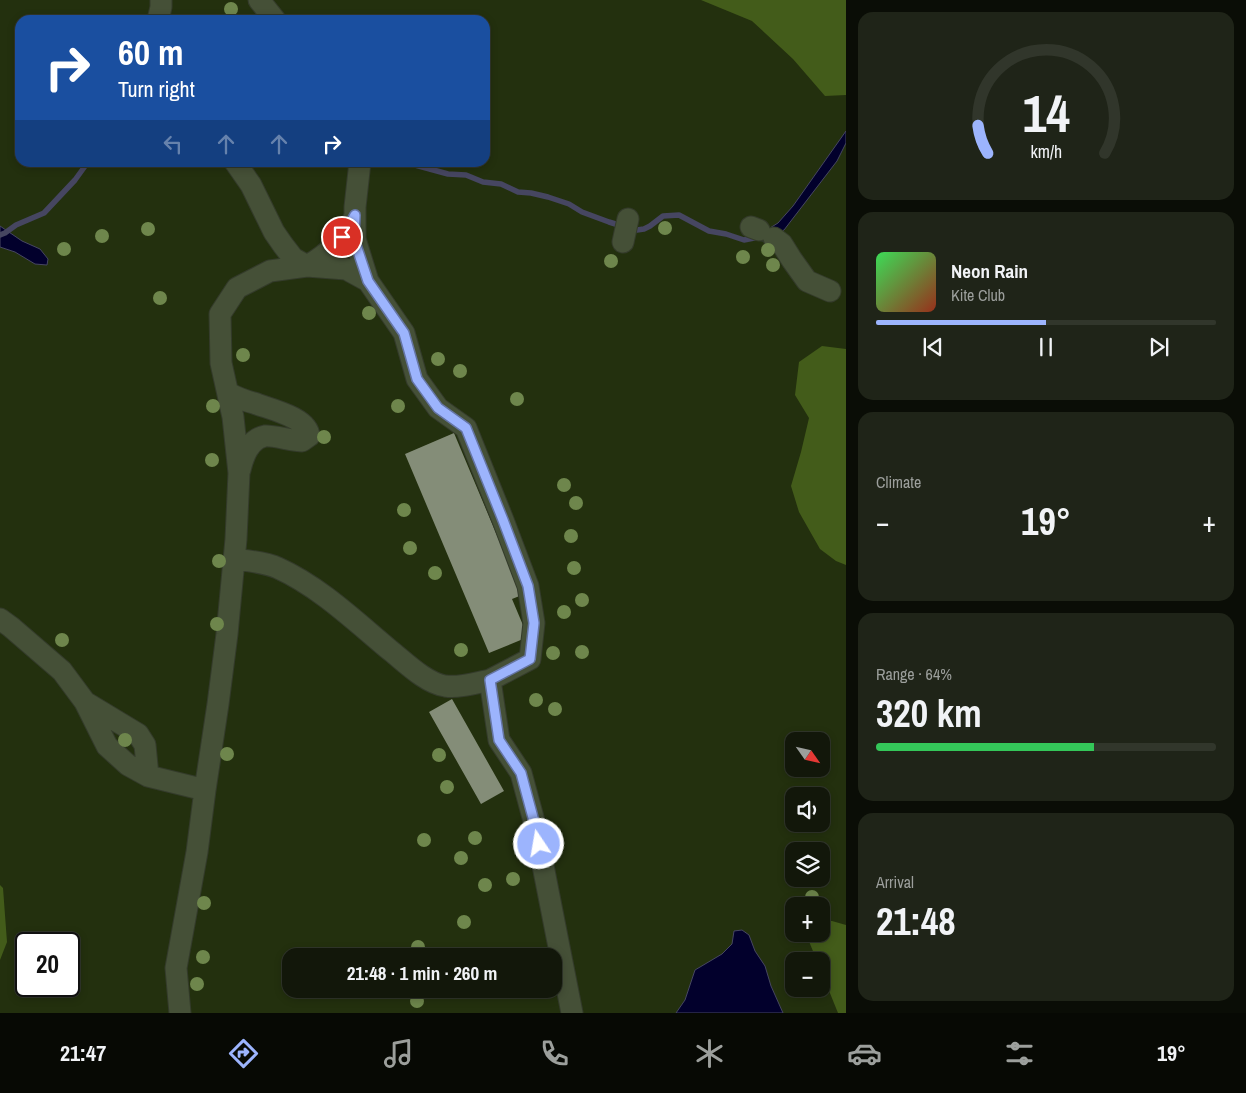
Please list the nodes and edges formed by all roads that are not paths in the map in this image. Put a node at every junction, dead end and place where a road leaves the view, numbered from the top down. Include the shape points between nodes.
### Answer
1 (160, 0) edge
2 (259, 0) edge
3 (159, 15) edge
4 (271, 15) edge
5 (239, 167) edge
6 (360, 167) edge
7 (355, 215) junction
8 (628, 219) dead end
9 (761, 232) dead end
10 (623, 242) dead end
11 (307, 266) junction
12 (368, 281) junction
13 (830, 291) dead end
14 (228, 393) junction
15 (239, 473) junction
16 (234, 558) junction
17 (0, 619) edge
18 (490, 680) junction
19 (85, 702) junction
20 (148, 776) junction
21 (205, 790) junction
22 (180, 1013) edge
23 (572, 1013) edge

1 - 3 lane
2 - 4 lane
5 - 11 lane via 251,184 274,232 293,258
6 - 7 lane
7 - 11 lane via 342,237 320,259
7 - 12 lane via 354,239
8 - 10 lane
9 - 13 lane via 782,244 807,281
11 - 12 lane via 346,268
11 - 14 lane via 270,271 237,288 220,314 220,363
12 - 18 lane via 404,333 417,379 438,408 466,428 528,586 534,623 530,659
14 - 15 lane
14 - 15 lane via 291,417 303,424 309,436 302,442 265,436 255,441 242,458
15 - 16 lane
16 - 18 lane via 277,568 316,589 429,680 443,686 461,686
16 - 21 lane via 224,660
17 - 19 lane via 62,671
18 - 23 lane via 499,740 521,773 535,825
19 - 20 lane via 107,746 128,765
19 - 20 lane via 138,734 145,745
20 - 21 lane
21 - 22 lane via 176,968

